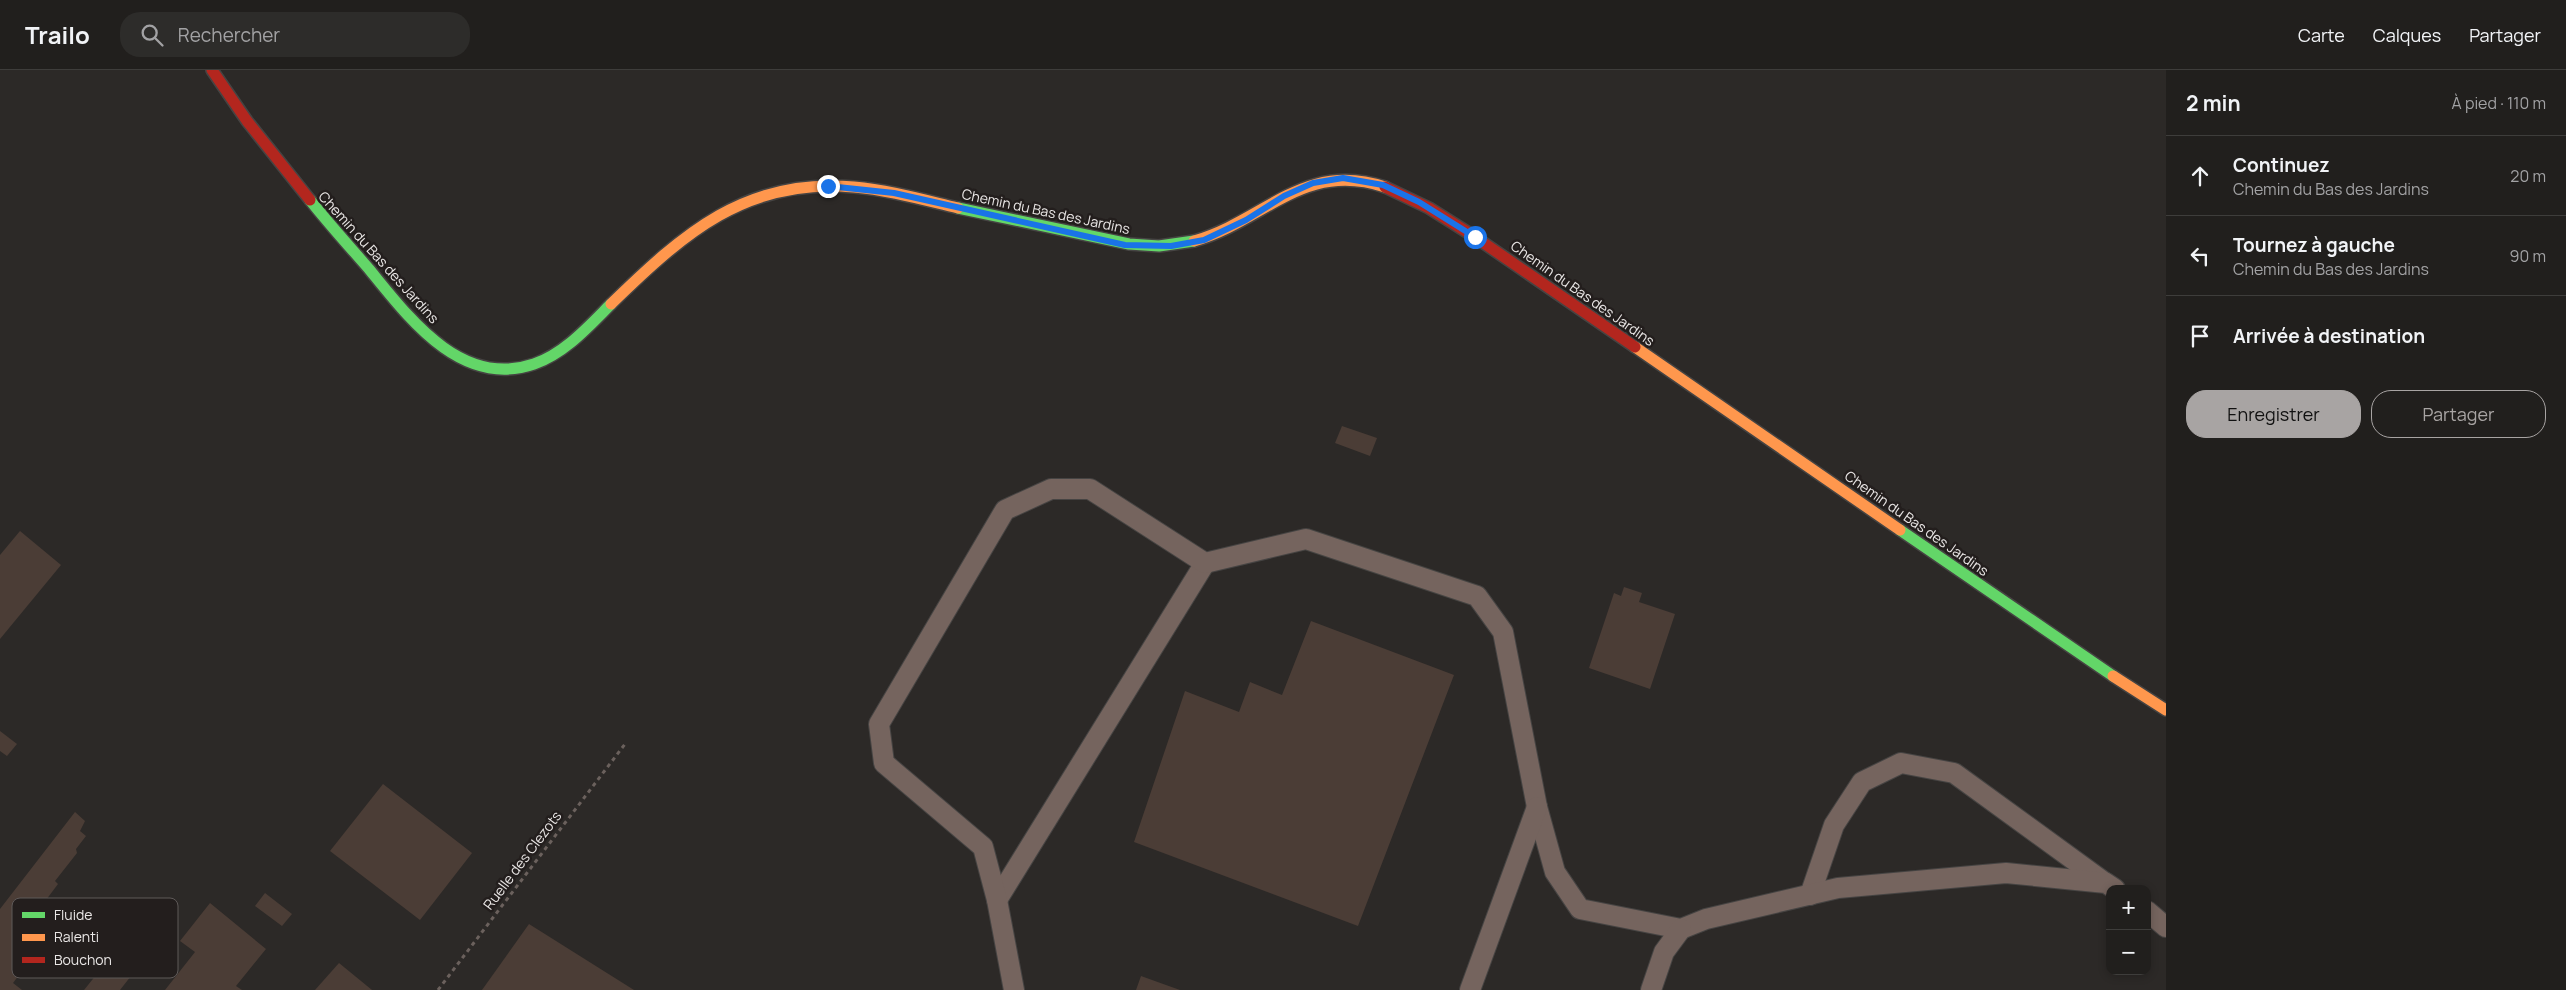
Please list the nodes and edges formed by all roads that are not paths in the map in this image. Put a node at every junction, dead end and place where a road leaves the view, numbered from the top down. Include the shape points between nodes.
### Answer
1 (212, 70) edge
2 (1205, 563) junction
3 (2166, 710) edge
4 (1537, 807) junction
5 (2109, 885) edge
6 (2106, 886) edge
7 (1810, 895) junction
8 (996, 900) junction
9 (2151, 914) edge
10 (2166, 927) edge
11 (1681, 929) junction
12 (1014, 990) edge
13 (1470, 990) edge
14 (1651, 990) edge

1 - 3 street, Chemin du Bas des Jardins via 312,205 401,308 434,341 455,356 498,370 522,368 564,348 653,261 695,226 730,206 775,192 828,186 894,193 1125,245 1171,246 1204,240 1313,183 1343,178 1383,185 1419,202 1475,237
2 - 4 lane via 1306,540 1477,596 1503,632
2 - 8 lane
2 - 8 lane via 1090,489 1051,489 1005,510 879,724 884,762 983,847
4 - 11 lane via 1554,872 1580,909
4 - 13 lane
5 - 7 lane via 1954,773 1902,763 1862,782 1834,825
6 - 7 lane via 2006,873 1838,888
7 - 11 lane via 1706,919
8 - 12 lane
9 - 10 lane
11 - 14 lane via 1664,952

